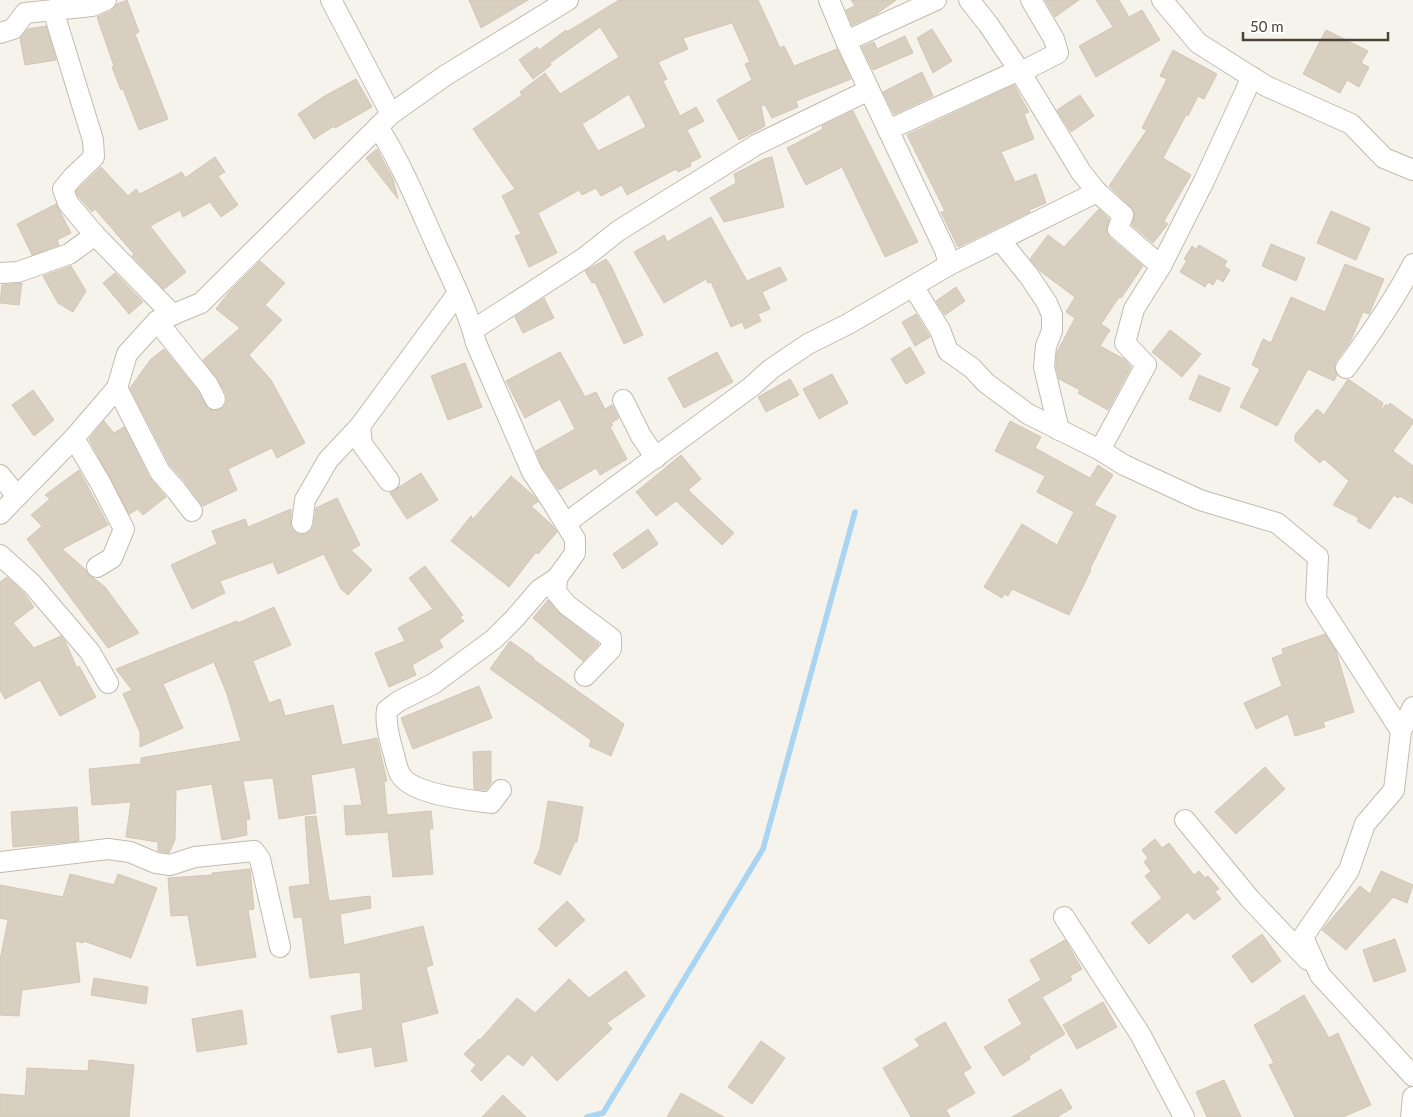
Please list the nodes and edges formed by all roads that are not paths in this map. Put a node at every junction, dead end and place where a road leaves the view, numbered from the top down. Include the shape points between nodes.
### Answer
1 (331, 0) edge
2 (568, 0) edge
3 (829, 0) edge
4 (936, 0) edge
5 (969, 0) edge
6 (1031, 0) edge
7 (1162, 0) edge
8 (96, 2) edge
9 (53, 10) junction
10 (0, 33) edge
11 (846, 41) junction
12 (1019, 70) junction
13 (1252, 77) junction
14 (869, 90) junction
15 (384, 121) junction
16 (888, 130) junction
17 (1413, 170) edge
18 (1097, 192) junction
19 (95, 235) junction
20 (1000, 240) junction
21 (1413, 264) edge
22 (949, 266) junction
23 (1161, 266) junction
24 (0, 273) edge
25 (913, 286) junction
26 (458, 293) junction
27 (165, 318) junction
28 (473, 330) junction
29 (1346, 368) dead end
30 (117, 388) junction
31 (215, 399) dead end
32 (623, 400) dead end
33 (360, 426) junction
34 (1059, 430) junction
35 (74, 438) junction
36 (1100, 450) junction
37 (656, 458) junction
38 (0, 475) edge
39 (390, 481) dead end
40 (17, 496) junction
41 (192, 511) dead end
42 (0, 514) edge
43 (302, 523) dead end
44 (566, 523) junction
45 (0, 555) edge
46 (97, 567) dead end
47 (557, 578) junction
48 (585, 676) dead end
49 (108, 683) dead end
50 (1413, 707) edge
51 (1401, 731) junction
52 (501, 790) dead end
53 (1185, 820) dead end
54 (0, 862) edge
55 (1064, 917) dead end
56 (280, 947) dead end
57 (1320, 975) junction
58 (1413, 1076) edge
59 (1413, 1097) edge
60 (1184, 1117) edge
61 (1411, 1117) edge

1 - 15 street
2 - 15 street via 446,75
3 - 11 street
4 - 11 street
5 - 12 street
6 - 12 street via 1058,52
7 - 13 street via 1198,43
8 - 9 street
9 - 10 street via 25,13 12,29
9 - 19 street via 93,140 94,157 63,189 68,203
11 - 14 street
12 - 16 street
12 - 18 street
13 - 17 street via 1295,100 1352,124 1384,158
13 - 23 street
14 - 16 street
14 - 28 street via 756,145 618,232 584,258
15 - 26 street via 394,152
15 - 27 street via 201,303
16 - 22 street
18 - 20 street
18 - 23 street via 1123,215 1118,229
19 - 24 street via 69,254 18,272
19 - 27 street
20 - 22 street
20 - 34 street via 1029,276 1052,315 1044,367
21 - 29 street via 1399,291
22 - 25 street
23 - 36 street via 1134,309 1125,343 1146,365
25 - 34 street via 940,330 948,351 1028,414
25 - 37 street via 808,344
26 - 28 street
26 - 33 street
27 - 30 street via 127,354
27 - 31 street
28 - 44 street via 532,472
30 - 35 street
30 - 41 street via 160,472
32 - 37 street
33 - 39 street via 362,444
33 - 43 street via 328,460 305,500
34 - 36 street
35 - 40 street
35 - 46 street via 124,529 112,558
36 - 51 street via 1124,465 1200,500 1277,522 1318,557 1316,599
37 - 44 street
38 - 40 street
40 - 42 street
44 - 47 street via 575,538 575,553
45 - 49 street via 32,584 90,652
47 - 48 street via 556,592 567,605 611,638 611,649
47 - 52 street via 539,590 494,639 433,684 388,710 386,720 395,756 401,775 409,783 442,797 491,803
50 - 51 street
51 - 57 street via 1394,790 1365,824 1349,870 1303,937
53 - 57 street via 1250,900
54 - 56 street via 108,849 130,852 170,865 195,857 254,851 260,859
55 - 60 street via 1140,1034
57 - 58 street
59 - 61 street

